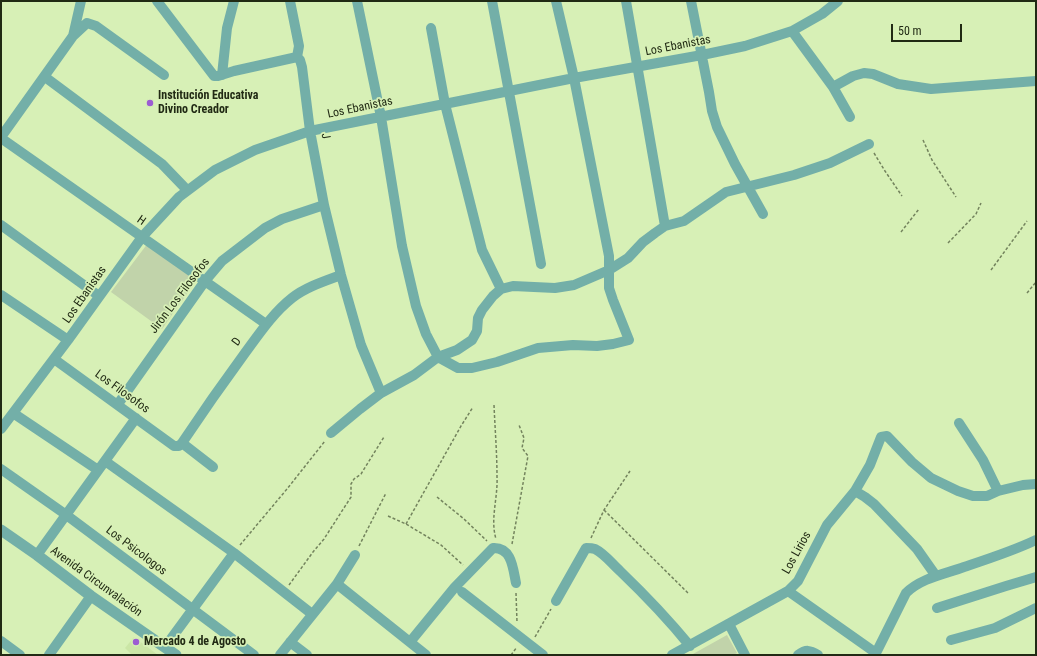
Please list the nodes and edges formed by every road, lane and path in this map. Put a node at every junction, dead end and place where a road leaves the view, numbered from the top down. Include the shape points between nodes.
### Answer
1 (80, 1) edge
2 (157, 1) edge
3 (234, 1) edge
4 (290, 1) edge
5 (356, 1) edge
6 (492, 1) edge
7 (556, 1) edge
8 (626, 1) edge
9 (691, 1) edge
10 (838, 1) edge
11 (431, 28) dead end
12 (792, 30) junction
13 (73, 36) junction
14 (702, 55) junction
15 (297, 56) junction
16 (638, 67) junction
17 (164, 75) dead end
18 (222, 75) junction
19 (45, 77) junction
20 (574, 78) junction
21 (1036, 81) edge
22 (833, 87) junction
23 (509, 91) junction
24 (445, 104) junction
25 (382, 117) junction
26 (850, 117) dead end
27 (310, 131) junction
28 (1, 137) edge
29 (923, 140) dead end
30 (869, 144) joint
31 (748, 187) junction
32 (187, 190) junction
33 (902, 196) dead end
34 (956, 197) dead end
35 (981, 203) dead end
36 (324, 205) junction
37 (919, 209) dead end
38 (763, 214) dead end
39 (1027, 221) dead end
40 (1, 225) edge
41 (665, 226) junction
42 (901, 232) dead end
43 (142, 237) junction
44 (948, 243) dead end
45 (540, 264) dead end
46 (609, 270) junction
47 (991, 270) dead end
48 (341, 275) junction
49 (205, 281) junction
50 (1036, 282) edge
51 (501, 289) junction
52 (1027, 292) dead end
53 (99, 296) junction
54 (2, 297) edge
55 (266, 324) junction
56 (68, 340) junction
57 (438, 357) junction
58 (54, 359) junction
59 (381, 393) junction
60 (118, 404) junction
61 (494, 406) dead end
62 (473, 407) dead end
63 (13, 413) junction
64 (136, 418) junction
65 (959, 423) dead end
66 (519, 425) dead end
67 (1, 429) edge
68 (331, 433) joint
69 (384, 437) dead end
70 (178, 445) junction
71 (105, 461) junction
72 (213, 467) dead end
73 (1, 469) edge
74 (98, 470) junction
75 (630, 471) dead end
76 (1036, 484) edge
77 (855, 491) junction
78 (998, 491) junction
79 (386, 493) dead end
80 (436, 497) dead end
81 (604, 510) junction
82 (65, 514) junction
83 (388, 516) dead end
84 (406, 524) junction
85 (492, 528) dead end
86 (1, 530) edge
87 (483, 537) dead end
88 (1036, 540) edge
89 (586, 548) junction
90 (234, 553) junction
91 (37, 555) junction
92 (355, 555) joint
93 (510, 556) junction
94 (470, 572) junction
95 (936, 576) junction
96 (1036, 577) edge
97 (516, 583) joint
98 (337, 584) junction
99 (788, 591) junction
100 (285, 592) junction
101 (462, 592) dead end
102 (688, 593) dead end
103 (91, 596) junction
104 (556, 601) joint
105 (937, 608) dead end
106 (1036, 608) edge
107 (193, 609) junction
108 (312, 614) junction
109 (729, 624) junction
110 (518, 636) junction
111 (951, 640) dead end
112 (1, 641) edge
113 (290, 642) junction
114 (530, 645) junction
115 (690, 646) junction
116 (165, 648) junction
117 (412, 648) edge
118 (875, 654) edge
119 (20, 655) edge
120 (49, 655) edge
121 (176, 655) edge
122 (254, 655) edge
123 (280, 655) edge
124 (307, 655) edge
125 (426, 655) edge
126 (543, 655) edge
127 (672, 655) edge
128 (746, 655) edge
129 (798, 655) edge
130 (818, 655) edge

1 - 13 street
2 - 18 street via 211,73 214,76
3 - 18 street via 227,28
4 - 15 street, J via 299,46
5 - 25 street
6 - 23 street
7 - 20 street
8 - 16 street
9 - 14 street
10 - 12 street, Los Ebanistas via 822,14
11 - 24 street
12 - 14 street, Los Ebanistas via 744,46
12 - 22 street
13 - 17 street via 87,23 96,26
13 - 19 street
14 - 16 street, Los Ebanistas
14 - 31 street via 717,127
15 - 18 street
15 - 27 street, J via 302,67
16 - 20 street, Los Ebanistas
16 - 41 street
19 - 28 street
19 - 32 street via 162,164
20 - 23 street, Los Ebanistas
20 - 46 street via 609,256
21 - 22 street via 931,89 898,84 864,73
22 - 26 street
23 - 24 street, Los Ebanistas
23 - 45 street
24 - 25 street, Los Ebanistas
24 - 51 street via 482,250
25 - 27 street, Los Ebanistas
25 - 57 street via 402,246 416,306
27 - 32 street, Los Ebanistas via 255,150 215,170
27 - 36 street, J
28 - 43 street, H
29 - 34 path via 932,160
30 - 31 street via 830,163
30 - 33 path
31 - 38 street
31 - 41 street via 726,192 684,221
32 - 43 street, Los Ebanistas
35 - 44 path via 976,214
36 - 48 street, J
36 - 49 street, Jirón Los Filosofos via 282,219 265,228 222,261
37 - 42 path
39 - 47 path
40 - 53 street
41 - 46 street via 643,242 628,258
43 - 49 street, H
43 - 53 street, Los Ebanistas
46 - 51 street via 574,285 555,288 513,286
46 - 57 street via 609,288 629,340 597,346 573,344 538,348 472,368 458,368
48 - 55 street, D via 293,297
48 - 59 street, J via 361,345
49 - 55 street, H
49 - 60 street, Jirón Los Filosofos
50 - 52 path
51 - 57 street via 482,310 472,340 457,350
53 - 56 street, Los Ebanistas
54 - 56 street
55 - 70 street, D
56 - 58 street, Los Ebanistas
57 - 59 street via 414,375
58 - 60 street, Los Filosofos
58 - 63 street, Los Ebanistas
59 - 68 street
60 - 64 street, Los Filosofos
61 - 85 path via 497,499
62 - 84 path
63 - 67 street, Los Ebanistas
63 - 74 street
64 - 70 street, Los Filosofos
64 - 71 street
65 - 78 street via 983,460
66 - 93 path via 524,438 522,448 528,456
68 - 90 path
69 - 100 path via 361,474 351,484 350,496 324,539
70 - 72 street, Los Filosofos
71 - 74 street
71 - 90 street
73 - 82 street, Los Psicologos
74 - 82 street
75 - 81 path
76 - 78 street
77 - 78 street, Los Lirios via 870,465 880,439 884,436 931,478 973,496 987,496
77 - 95 street via 874,504 917,549
77 - 99 street, Los Lirios via 827,524 798,581
79 - 92 path
80 - 87 path
81 - 89 path
81 - 102 path
82 - 91 street
82 - 107 street, Los Psicologos
83 - 84 path
84 - 94 path via 441,545
86 - 91 street, Avenida Circunvalación
88 - 95 street
89 - 104 street
89 - 115 street via 595,549 603,555 670,622
90 - 100 street
90 - 107 street
91 - 103 street, Avenida Circunvalación
92 - 98 street
93 - 94 street via 504,550 493,548
93 - 97 street
94 - 117 street via 455,587
95 - 118 street via 914,586 906,593
96 - 105 street
97 - 110 path
98 - 108 street
98 - 117 street
99 - 109 street, Los Lirios
99 - 118 street
100 - 108 street
101 - 110 street
103 - 116 street, Avenida Circunvalación
103 - 120 street
104 - 114 path
106 - 111 street via 995,628
107 - 116 street
107 - 122 street, Los Psicologos
108 - 113 street
109 - 115 street, Los Lirios
109 - 128 street
110 - 114 street
112 - 119 street
113 - 123 street
113 - 124 street
114 - 126 street
115 - 127 street, Los Lirios
116 - 121 street, Avenida Circunvalación
117 - 125 street
129 - 130 street via 808,650

